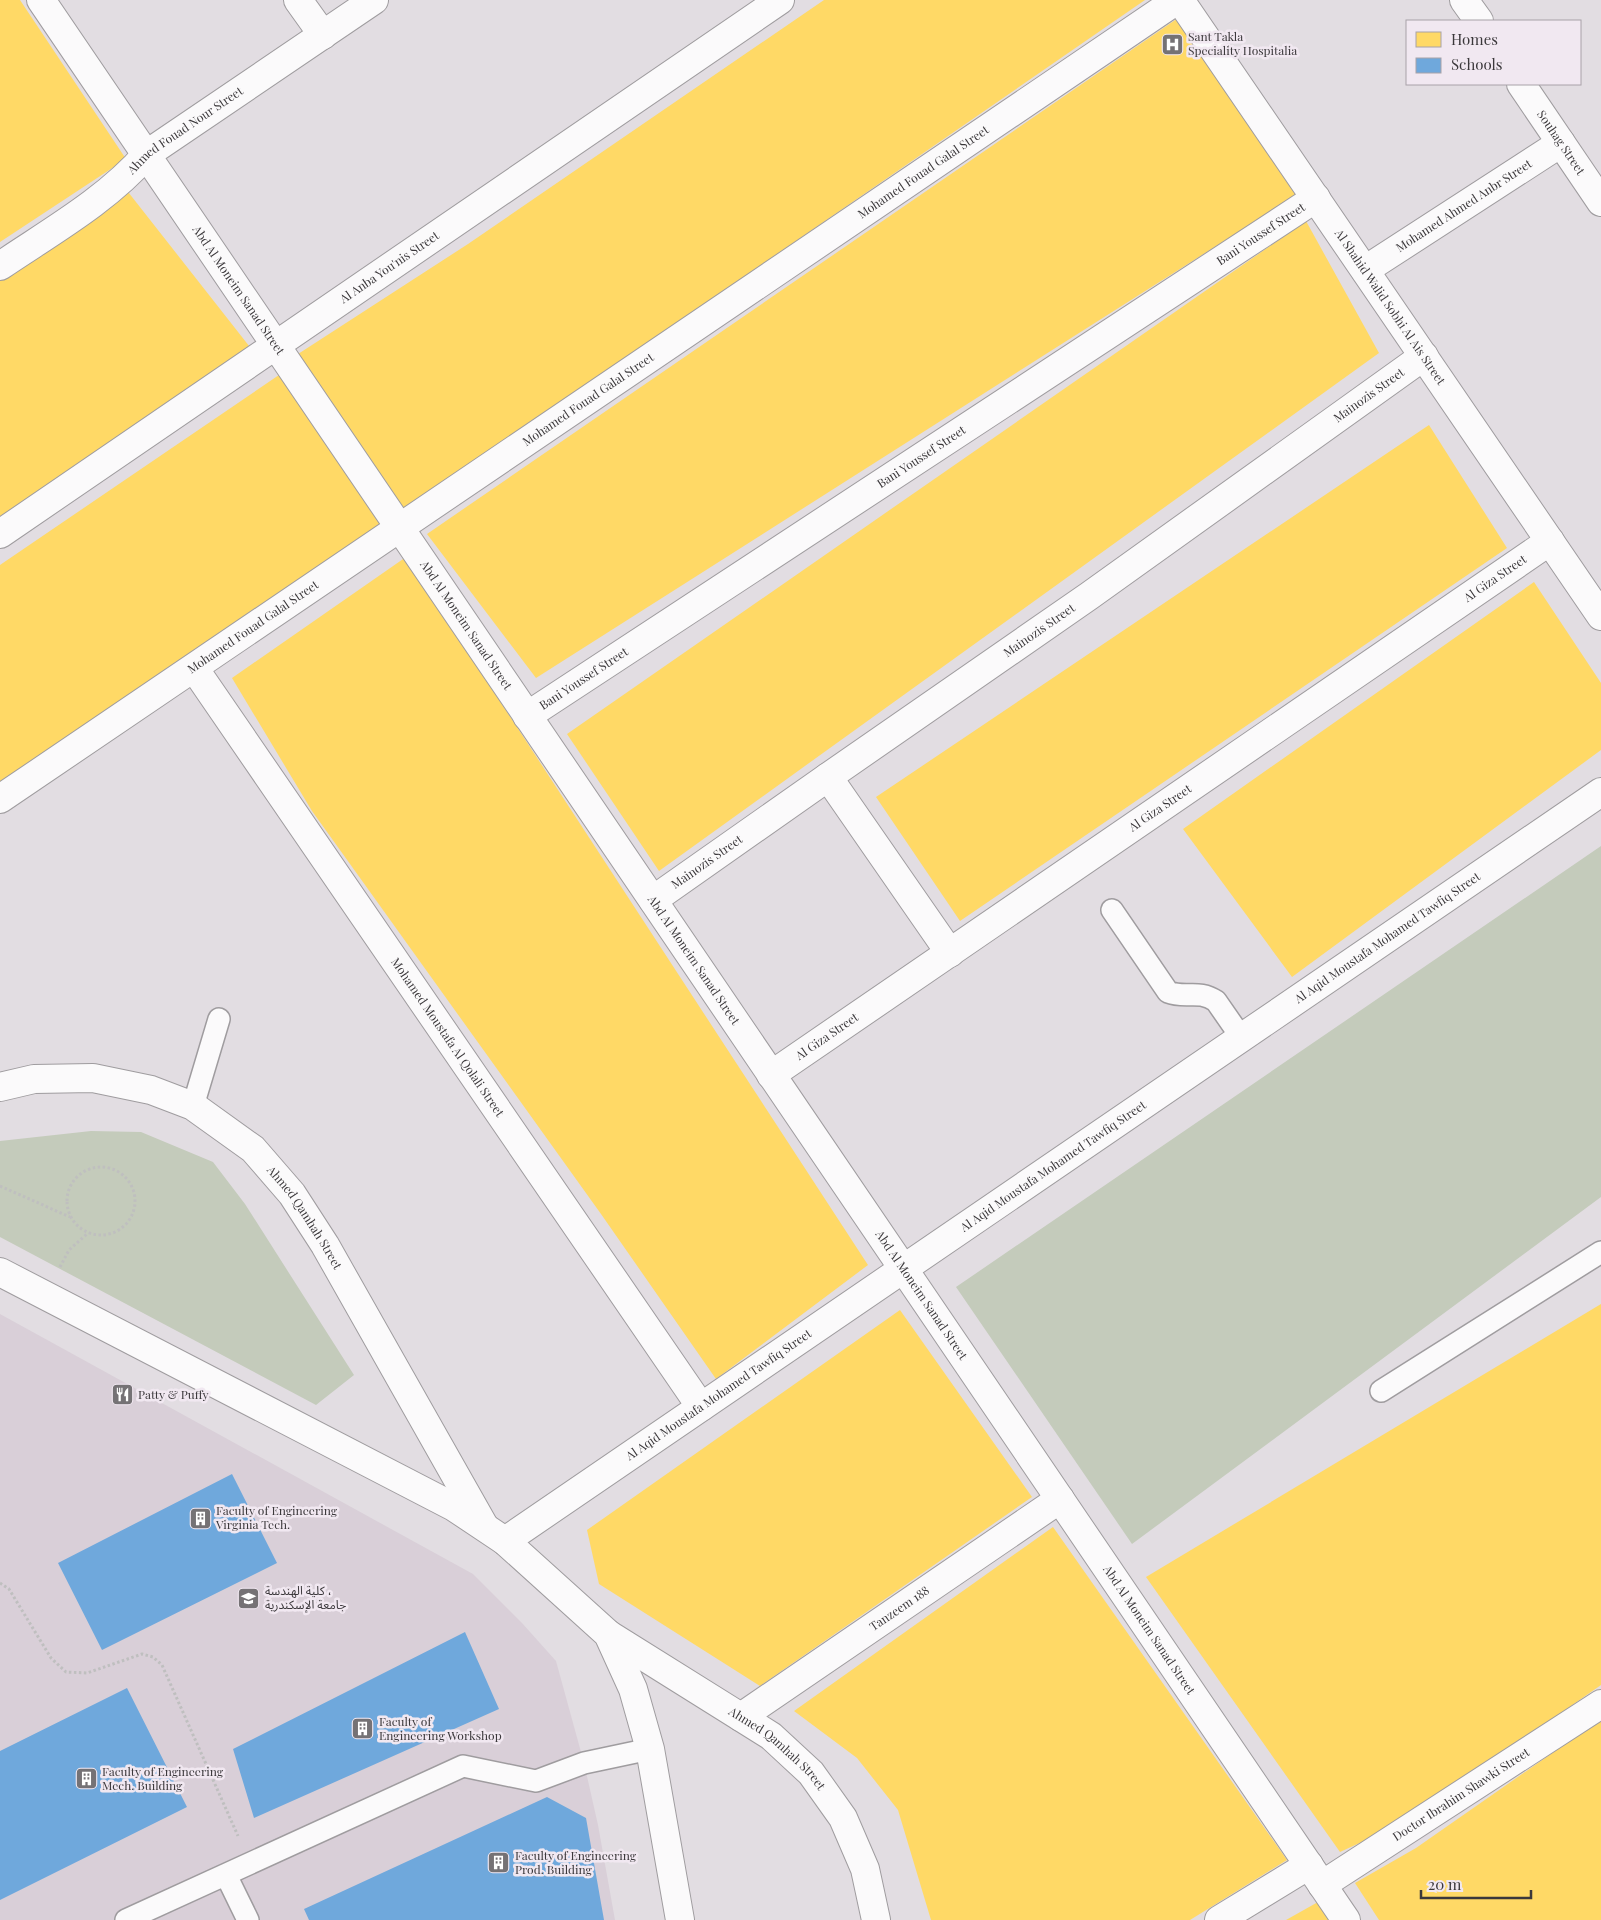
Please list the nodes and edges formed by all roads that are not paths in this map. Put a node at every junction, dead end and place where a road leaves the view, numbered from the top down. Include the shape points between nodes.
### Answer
1 (41, 0) edge
2 (298, 0) edge
3 (374, 0) edge
4 (780, 0) edge
5 (1178, 0) edge
6 (1464, 0) edge
7 (1478, 20) edge
8 (323, 35) junction
9 (1522, 85) edge
10 (1561, 143) junction
11 (146, 154) junction
12 (1316, 198) junction
13 (1601, 202) edge
14 (0, 266) edge
15 (1365, 270) junction
16 (275, 346) junction
17 (1424, 356) junction
18 (400, 528) junction
19 (0, 534) edge
20 (1550, 541) junction
21 (1601, 616) edge
22 (194, 668) junction
23 (527, 716) junction
24 (828, 777) junction
25 (1601, 792) edge
26 (0, 800) edge
27 (653, 900) junction
28 (1112, 910) dead end
29 (950, 953) junction
30 (219, 1018) dead end
31 (1241, 1037) junction
32 (771, 1075) junction
33 (0, 1087) edge
34 (193, 1106) junction
35 (1601, 1252) edge
36 (903, 1269) junction
37 (0, 1272) edge
38 (1381, 1391) dead end
39 (701, 1407) junction
40 (1060, 1499) junction
41 (495, 1533) junction
42 (608, 1634) junction
43 (1601, 1704) edge
44 (741, 1717) junction
45 (650, 1749) junction
46 (226, 1875) junction
47 (1316, 1875) junction
48 (126, 1920) edge
49 (248, 1920) edge
50 (680, 1920) edge
51 (876, 1920) edge
52 (1219, 1920) edge
53 (1346, 1920) edge

1 - 11 street, Abd Al Moneim Sanad Street
2 - 8 street
3 - 8 street, Ahmed Fouad Nour Street
4 - 16 street, Al Anba You'nis Street
5 - 12 street, Al Shahid Walid Sobhi Al Ais Street
5 - 18 street, Mohamed Fouad Galal Street
6 - 7 street
8 - 11 street, Ahmed Fouad Nour Street
9 - 10 street, Souhag Street
10 - 13 street, Souhag Street
10 - 15 street, Mohamed Ahmed Anbr Street
11 - 14 street, Ahmed Fouad Nour Street via 117,185
11 - 16 street, Abd Al Moneim Sanad Street
12 - 15 street, Al Shahid Walid Sobhi Al Ais Street
12 - 23 street, Bani Youssef Street
15 - 17 street, Al Shahid Walid Sobhi Al Ais Street
16 - 18 street, Abd Al Moneim Sanad Street
16 - 19 street, Al Anba You'nis Street
17 - 20 street, Al Shahid Walid Sobhi Al Ais Street
17 - 24 street, Mainozis Street
18 - 22 street, Mohamed Fouad Galal Street
18 - 23 street, Abd Al Moneim Sanad Street
20 - 21 street, Al Shahid Walid Sobhi Al Ais Street
20 - 29 street, Al Giza Street
22 - 26 street, Mohamed Fouad Galal Street
22 - 39 street, Mohamed Moustafa Al Qolali Street
23 - 27 street, Abd Al Moneim Sanad Street
24 - 27 street, Mainozis Street
24 - 29 street
25 - 31 street, Al Aqid Moustafa Mohamed Tawfiq Street
27 - 32 street, Abd Al Moneim Sanad Street
28 - 31 lane via 1168,992 1211,998
29 - 32 street, Al Giza Street
30 - 34 lane
31 - 36 street, Al Aqid Moustafa Mohamed Tawfiq Street
32 - 36 street, Abd Al Moneim Sanad Street
33 - 34 street, Ahmed Qamhah Street via 34,1079 93,1078 151,1090
34 - 41 street, Ahmed Qamhah Street via 253,1149 292,1194
35 - 38 lane
36 - 39 street, Al Aqid Moustafa Mohamed Tawfiq Street
36 - 40 street, Abd Al Moneim Sanad Street
37 - 41 street, Ahmed Qamhah Street via 422,1490
39 - 41 street, Al Aqid Moustafa Mohamed Tawfiq Street
40 - 44 street, Tanzeem 188
40 - 47 street, Abd Al Moneim Sanad Street
41 - 42 street, Ahmed Qamhah Street
42 - 44 street, Ahmed Qamhah Street
42 - 45 street, Ahmed Qamhah Street via 634,1688
43 - 47 street, Doctor Ibrahim Shawki Street
44 - 51 street, Ahmed Qamhah Street via 770,1736 811,1773 843,1818 865,1869
45 - 46 lane via 584,1763 536,1781 463,1766
45 - 50 street, Ahmed Qamhah Street
46 - 48 lane
46 - 49 lane
47 - 52 street, Doctor Ibrahim Shawki Street
47 - 53 street, Abd Al Moneim Sanad Street

